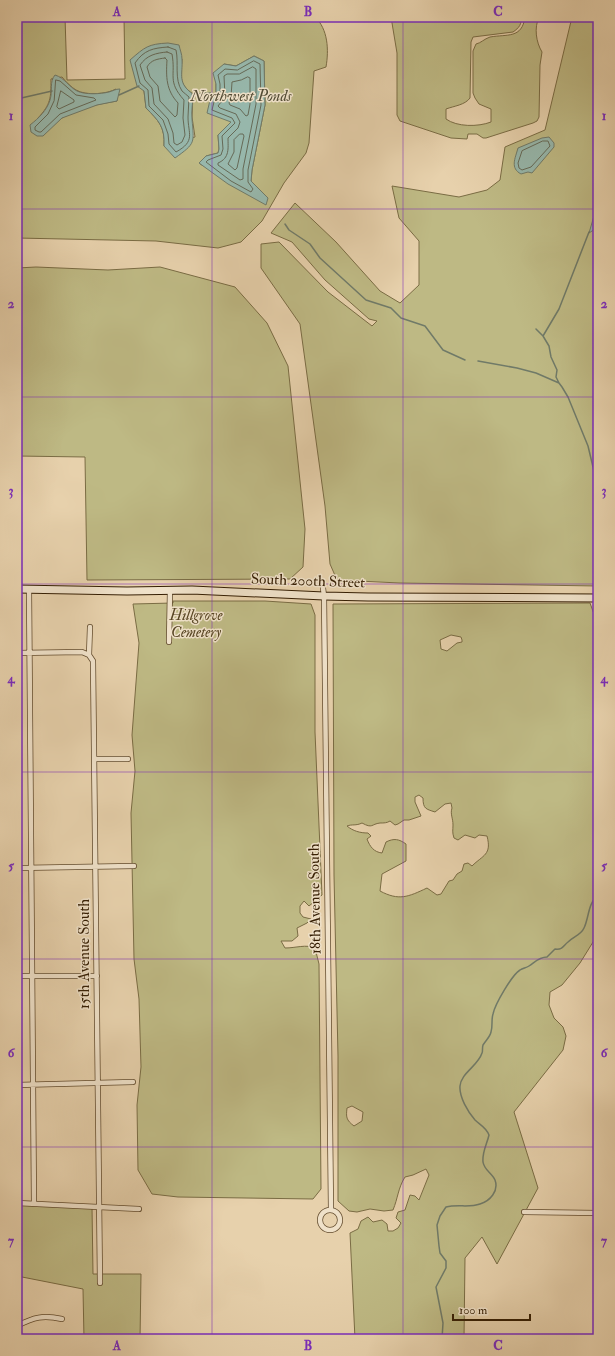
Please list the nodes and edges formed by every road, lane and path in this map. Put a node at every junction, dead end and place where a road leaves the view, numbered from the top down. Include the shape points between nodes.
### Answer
1 (323, 588) dead end
2 (17, 589) edge
3 (29, 589) junction
4 (170, 590) junction
5 (324, 596) junction
6 (598, 598) edge
7 (90, 627) dead end
8 (169, 642) dead end
9 (17, 653) edge
10 (29, 653) junction
11 (89, 655) junction
12 (95, 759) junction
13 (128, 759) dead end
14 (134, 866) dead end
15 (96, 867) junction
16 (17, 868) edge
17 (31, 868) junction
18 (17, 976) edge
19 (32, 976) junction
20 (97, 976) junction
21 (133, 1082) dead end
22 (97, 1083) junction
23 (17, 1085) edge
24 (33, 1085) junction
25 (17, 1203) edge
26 (34, 1204) junction
27 (99, 1207) junction
28 (139, 1209) dead end
29 (331, 1210) junction
30 (524, 1212) dead end
31 (598, 1213) edge
32 (100, 1283) dead end
33 (62, 1319) dead end
34 (17, 1326) edge

1 - 5 street, 18th Avenue South
2 - 3 main road, South 200th Street
3 - 4 main road, South 200th Street
3 - 10 street
4 - 5 main road, South 200th Street
4 - 8 street
5 - 6 main road, South 200th Street
5 - 29 street, 18th Avenue South
7 - 11 street, 15th Avenue South
9 - 10 street
10 - 11 street via 82,652
10 - 17 street
11 - 12 street, 15th Avenue South via 93,661
12 - 13 street
12 - 15 street, 15th Avenue South
14 - 15 street
15 - 17 street
15 - 20 street, 15th Avenue South
16 - 17 street
17 - 19 street
18 - 19 street
19 - 20 street
19 - 24 street
20 - 22 street, 15th Avenue South
21 - 22 street
22 - 24 street
22 - 27 street, 15th Avenue South
23 - 24 street
24 - 26 street
25 - 26 street
26 - 27 street
27 - 28 street
27 - 32 street, 15th Avenue South
29 - 29 street, 18th Avenue South via 325,1212 321,1218 322,1226 329,1230 340,1222 338,1214
30 - 31 street
33 - 34 street via 50,1316 36,1317

